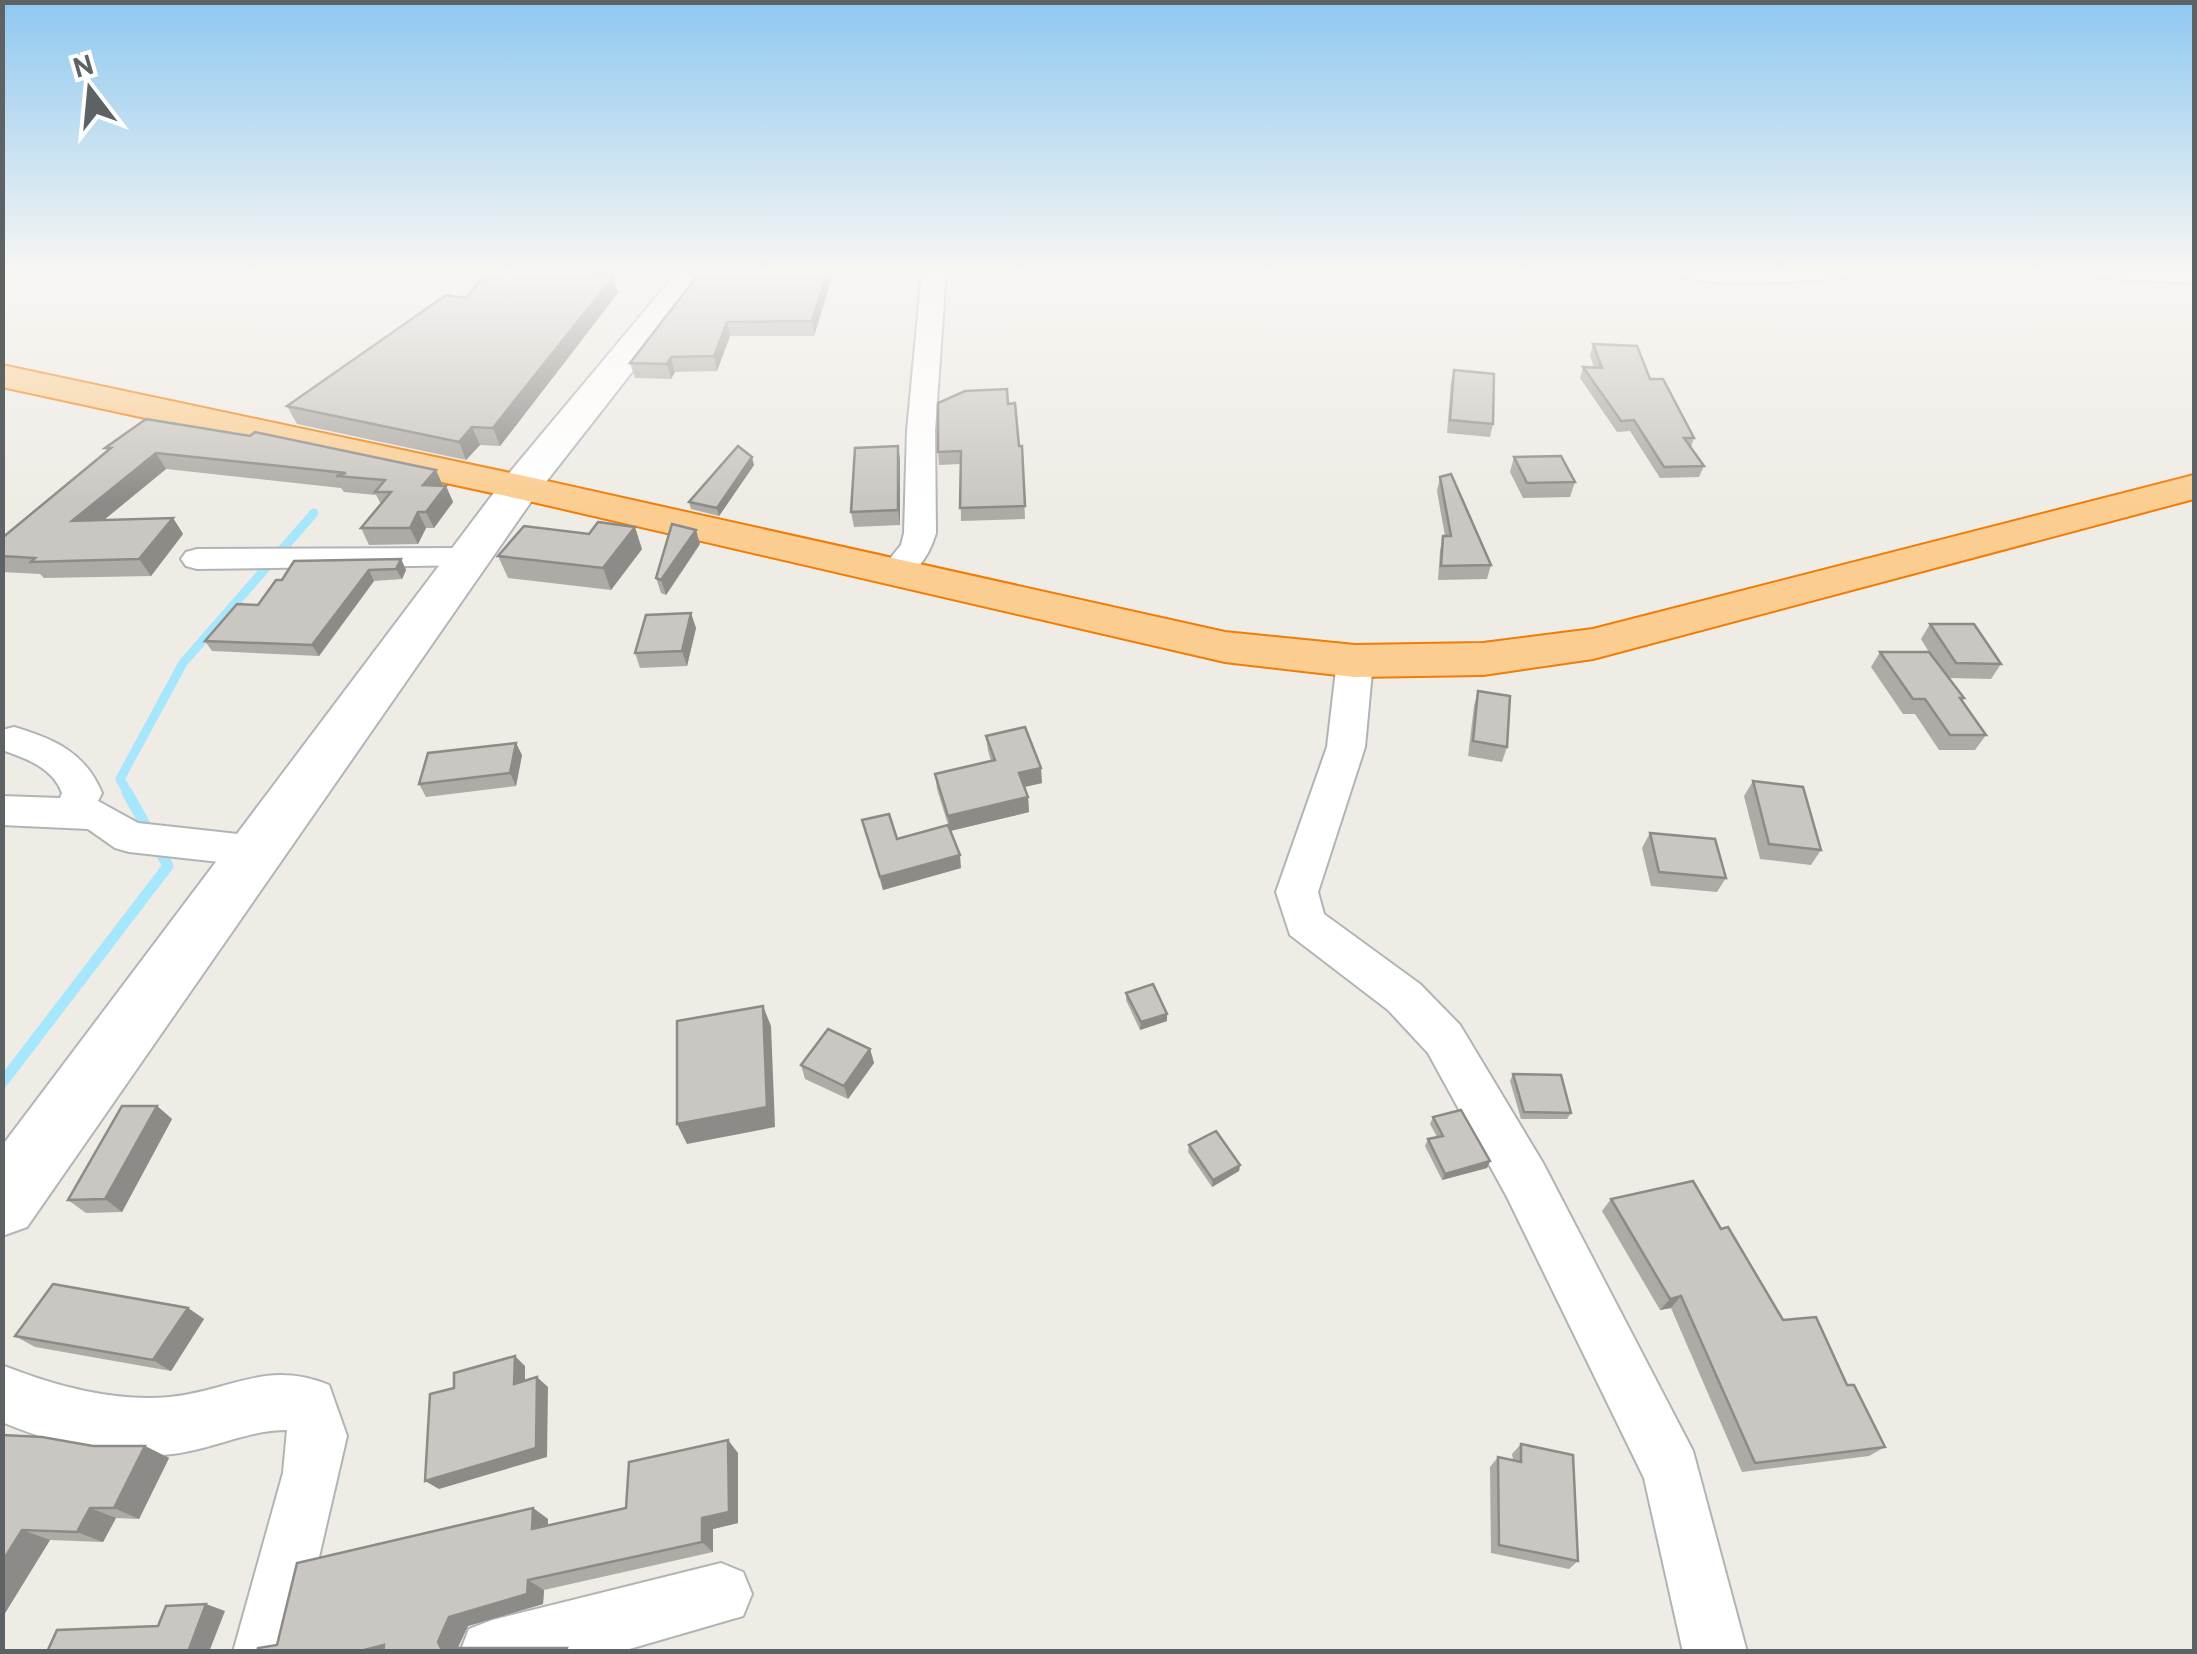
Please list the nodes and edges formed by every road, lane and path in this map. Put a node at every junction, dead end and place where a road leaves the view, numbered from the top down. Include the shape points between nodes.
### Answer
1 (632, 348) edge
2 (927, 348) edge
3 (2, 376) edge
4 (520, 487) junction
5 (2194, 487) edge
6 (469, 558) junction
7 (197, 560) dead end
8 (895, 572) junction
9 (1355, 661) junction
10 (14, 740) dead end
11 (2, 810) edge
12 (72, 813) junction
13 (257, 851) junction
14 (2, 1203) edge
15 (2, 1393) edge
16 (721, 1594) dead end
17 (264, 1652) edge
18 (492, 1652) edge
19 (1715, 1652) edge

1 - 4 main road
2 - 8 street via 920,533
3 - 4 highway
4 - 6 main road
4 - 8 highway
5 - 9 highway via 1593,644 1482,660
6 - 7 street
6 - 13 main road
8 - 9 highway via 1225,646
9 - 19 street via 1346,748 1296,892 1305,922 1404,996 1444,1040 1525,1180 1672,1472
10 - 12 street via 53,754 79,782 82,792
11 - 12 street
12 - 13 street via 97,816 122,834
13 - 14 main road
15 - 17 street via 116,1424 174,1425 286,1398 309,1405 318,1436 312,1473
16 - 18 street

